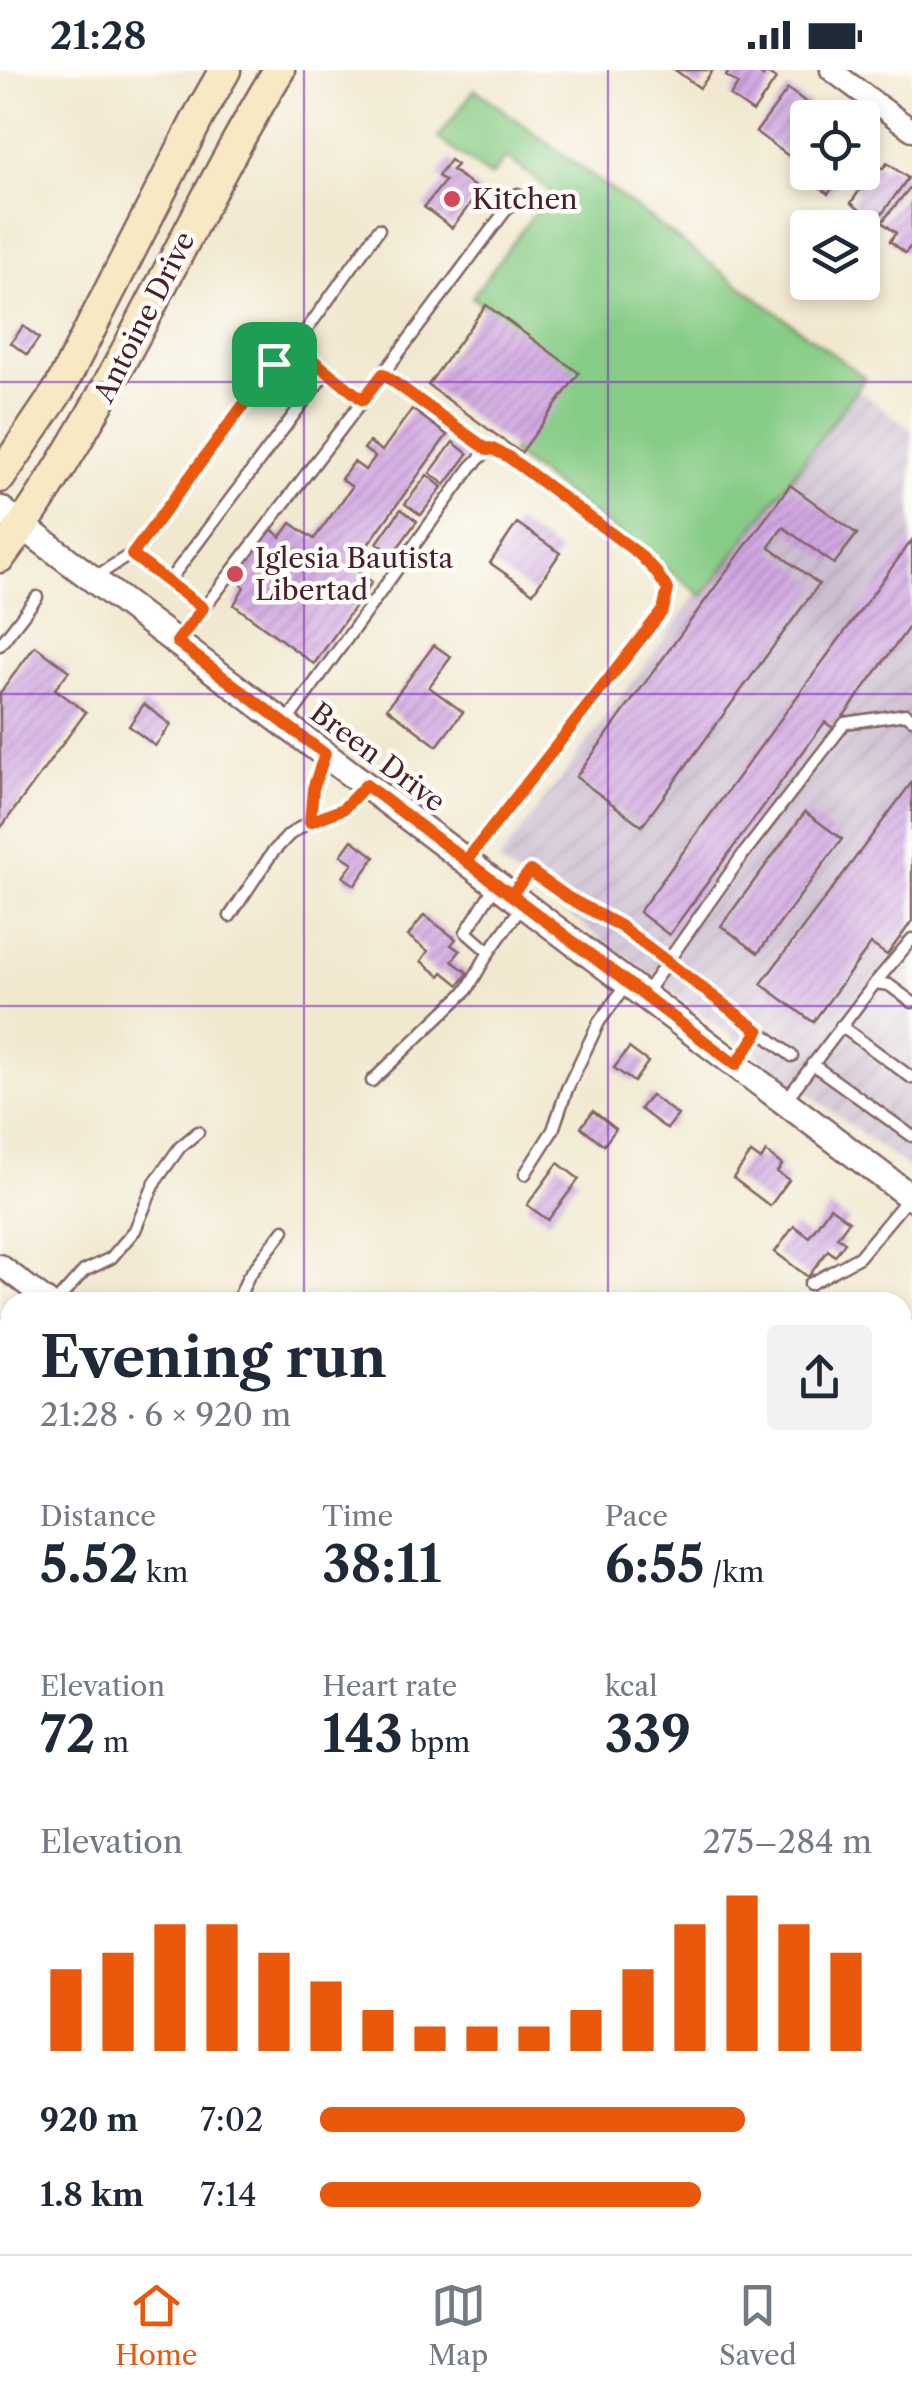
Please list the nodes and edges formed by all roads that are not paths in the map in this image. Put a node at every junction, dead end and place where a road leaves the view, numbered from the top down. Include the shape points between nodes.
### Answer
1 (225, 70) edge
2 (279, 70) edge
3 (831, 70) edge
4 (912, 130) edge
5 (518, 194) dead end
6 (149, 214) junction
7 (379, 229) dead end
8 (188, 232) junction
9 (295, 346) junction
10 (327, 371) junction
11 (383, 374) junction
12 (363, 400) junction
13 (488, 450) junction
14 (0, 477) edge
15 (12, 518) edge
16 (132, 555) junction
17 (0, 557) edge
18 (92, 578) junction
19 (168, 582) junction
20 (37, 597) dead end
21 (203, 608) junction
22 (177, 642) junction
23 (0, 645) edge
24 (912, 719) edge
25 (285, 724) junction
26 (325, 754) junction
27 (366, 785) junction
28 (310, 822) junction
29 (466, 861) junction
30 (511, 894) junction
31 (557, 910) junction
32 (230, 916) dead end
33 (912, 939) edge
34 (489, 952) junction
35 (668, 963) junction
36 (875, 983) junction
37 (636, 989) junction
38 (912, 1002) edge
39 (841, 1026) junction
40 (759, 1031) junction
41 (792, 1056) dead end
42 (812, 1064) junction
43 (736, 1065) junction
44 (912, 1078) edge
45 (372, 1081) dead end
46 (784, 1102) junction
47 (198, 1132) dead end
48 (912, 1136) edge
49 (525, 1174) dead end
50 (911, 1197) edge
51 (284, 1230) dead end
52 (0, 1265) edge
53 (810, 1284) dead end
54 (38, 1292) edge
55 (63, 1292) edge
56 (241, 1292) edge

1 - 6 main road, Antoine Drive
2 - 8 main road, Antoine Drive
3 - 4 street
5 - 11 lane
6 - 8 main road
6 - 14 main road, Antoine Drive via 60,388
7 - 9 lane
8 - 15 main road, Antoine Drive via 80,440
9 - 10 lane
9 - 16 lane via 274,364
10 - 12 lane
10 - 19 lane
11 - 12 lane
11 - 13 lane
12 - 21 lane
13 - 25 lane
13 - 29 lane via 507,456 639,554 668,590 663,610
15 - 17 main road, Antoine Drive
15 - 18 street, Breen Drive
16 - 18 lane
16 - 19 lane
18 - 22 street, Breen Drive
19 - 21 lane
20 - 23 lane
21 - 22 lane
22 - 25 street, Breen Drive
24 - 35 lane via 906,714 845,723
25 - 26 street, Breen Drive
26 - 27 street, Breen Drive
26 - 28 lane
27 - 28 lane via 343,809
27 - 29 street, Breen Drive
28 - 32 lane via 280,844
29 - 30 street, Breen Drive
30 - 31 street, Breen Drive
30 - 34 lane
30 - 34 lane via 466,932
31 - 35 lane via 620,926
31 - 37 street, Breen Drive
33 - 36 lane
34 - 45 lane via 467,990
35 - 37 lane
35 - 40 lane
36 - 38 lane
36 - 39 lane
37 - 43 street, Breen Drive
37 - 49 lane via 599,1022 553,1130
39 - 42 lane
39 - 44 lane
40 - 41 lane
40 - 43 lane
42 - 46 lane
42 - 48 lane
43 - 46 street, Breen Drive
46 - 50 street, Breen Drive
47 - 55 lane via 149,1191 135,1230 111,1258
50 - 53 lane via 859,1257
51 - 56 lane
52 - 54 street

